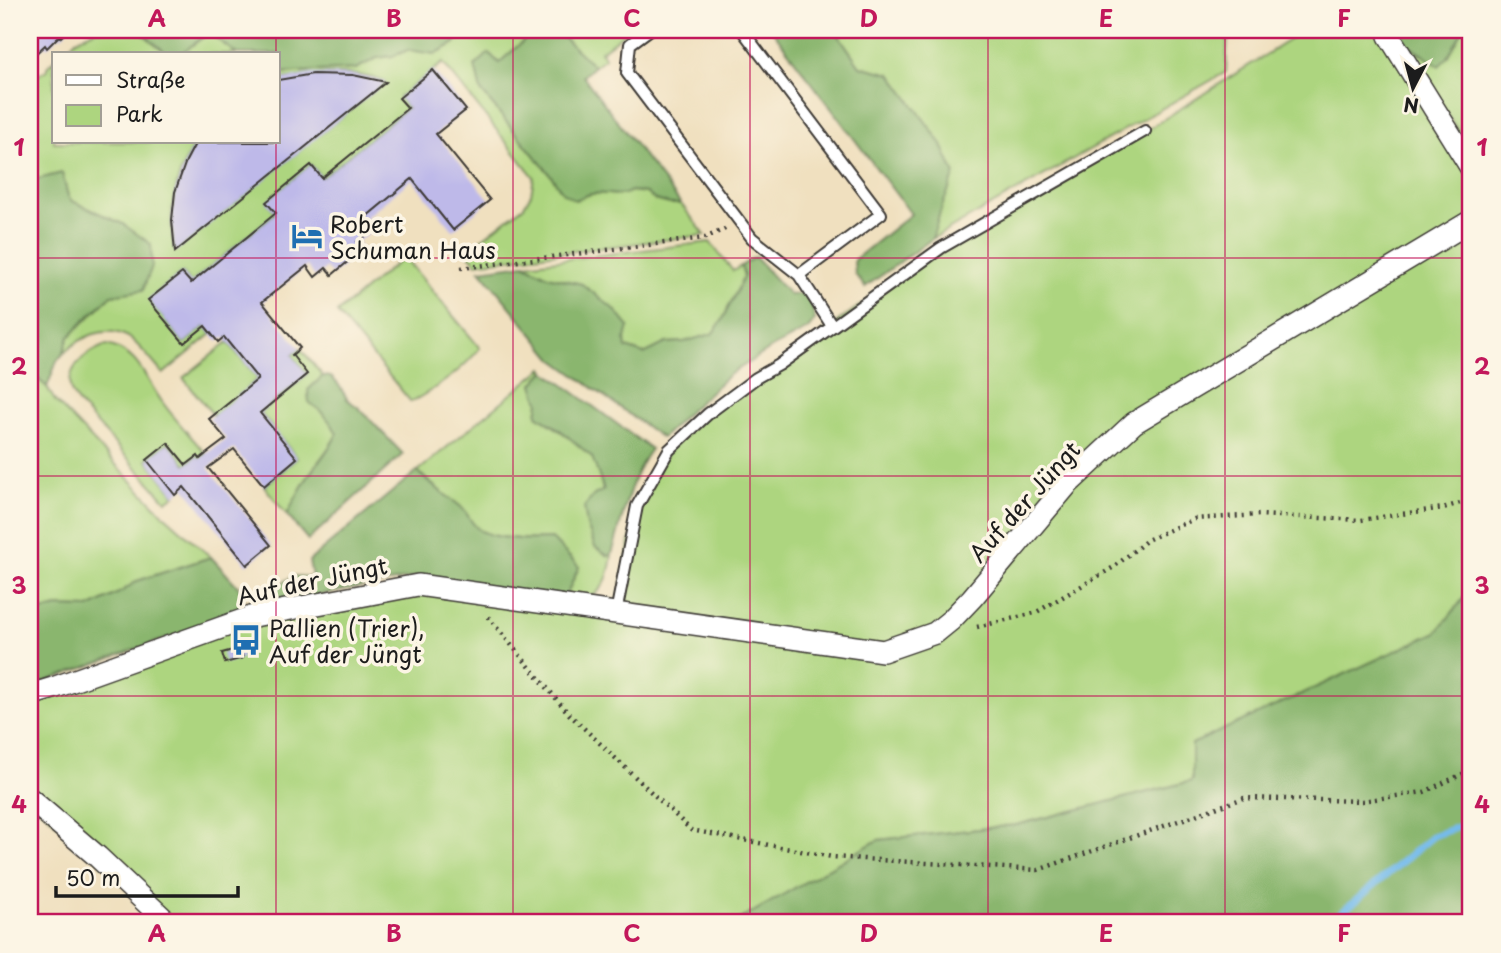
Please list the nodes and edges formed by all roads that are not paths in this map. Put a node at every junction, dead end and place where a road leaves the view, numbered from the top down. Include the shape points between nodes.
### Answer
1 (649, 30) edge
2 (742, 30) edge
3 (1389, 30) edge
4 (1144, 131) dead end
5 (1471, 168) edge
6 (1471, 221) edge
7 (799, 275) junction
8 (832, 326) junction
9 (616, 613) junction
10 (30, 695) edge
11 (30, 799) edge
12 (168, 923) edge

1 - 7 lane via 630,44 627,74 752,237
2 - 7 lane via 881,214
3 - 5 street
4 - 8 lane via 941,248
6 - 9 street, Auf der Jüngt via 1134,423 1067,485 972,598 934,633 883,650
7 - 8 lane
8 - 9 lane via 756,377 669,450 637,506
9 - 10 street, Auf der Jüngt via 418,585 254,616
11 - 12 street

